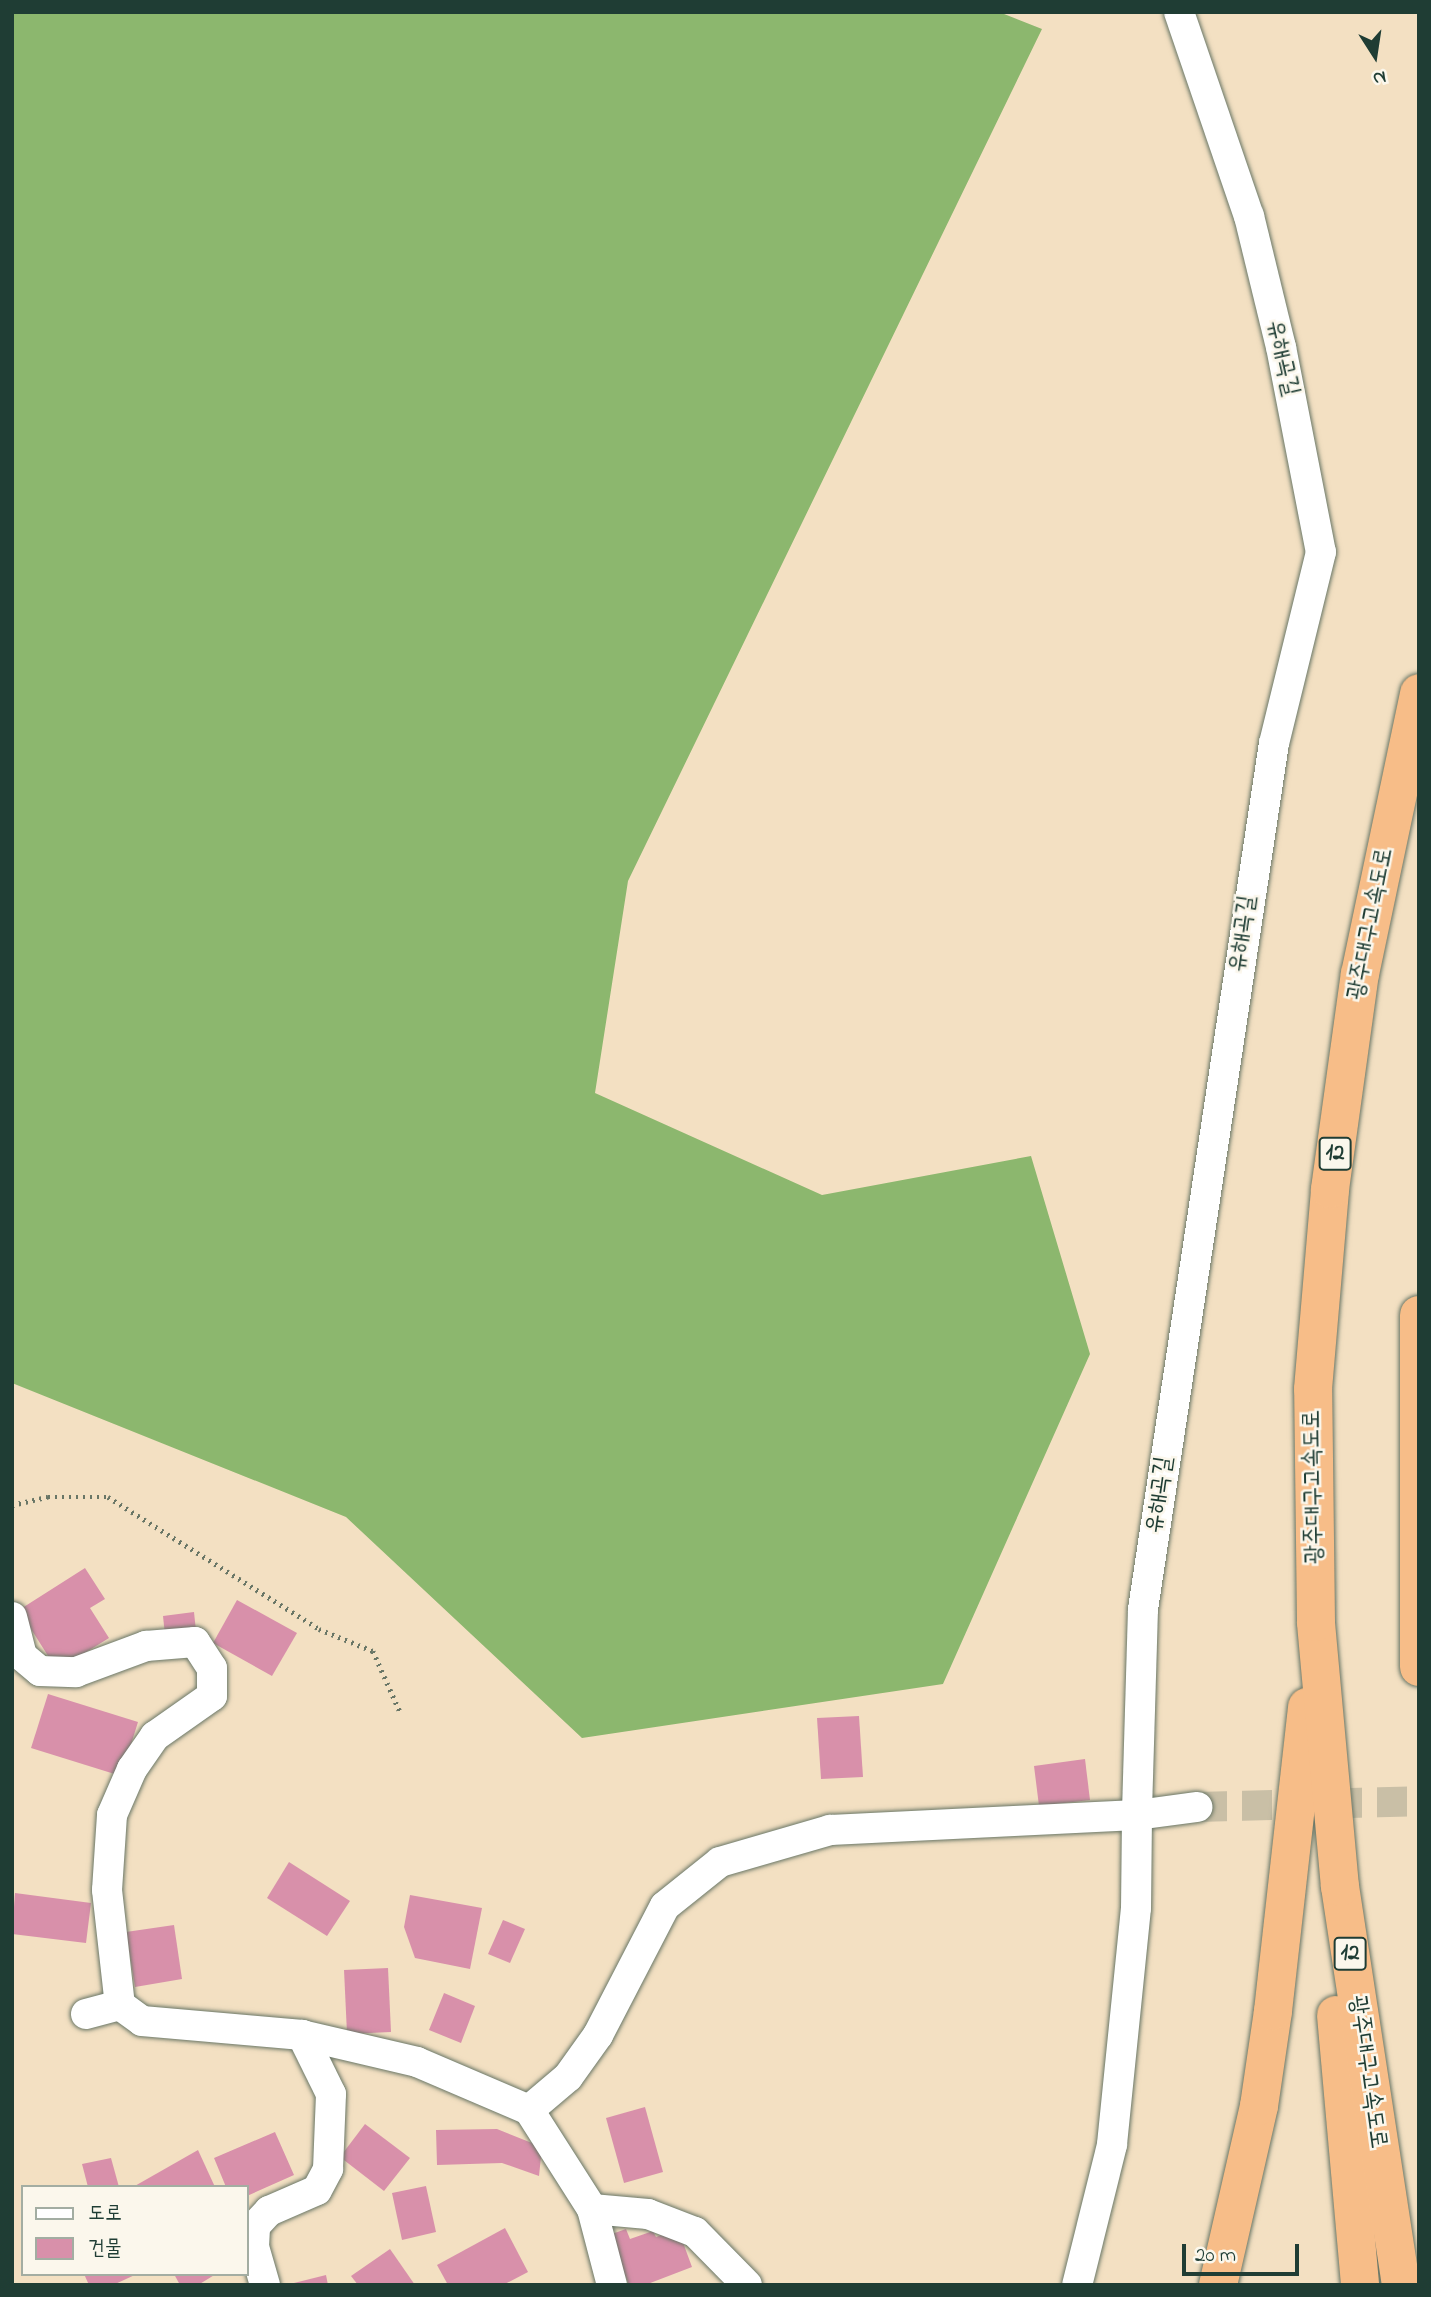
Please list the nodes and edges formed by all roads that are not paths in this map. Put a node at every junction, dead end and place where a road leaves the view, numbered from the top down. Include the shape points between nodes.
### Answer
1 (1179, 12) edge
2 (1419, 693) edge
3 (1419, 1315) edge
4 (12, 1617) edge
5 (1316, 1622) junction
6 (1418, 1631) edge
7 (1419, 1667) edge
8 (1197, 1807) tunnel mouth
9 (1137, 1815) junction
10 (120, 2005) junction
11 (86, 2014) dead end
12 (302, 2035) junction
13 (529, 2110) junction
14 (592, 2209) junction
15 (265, 2285) edge
16 (612, 2285) edge
17 (747, 2285) edge
18 (1077, 2285) edge
19 (1218, 2285) edge
20 (1360, 2285) edge
21 (1401, 2285) edge

1 - 9 street, 유해곡길 via 1249,216 1281,347 1321,552 1272,756 1145,1595
2 - 5 highway, 광주대구고속도로 / 12 via 1360,974 1330,1189 1313,1389
3 - 6 highway
4 - 10 street via 22,1656 40,1671 76,1672 146,1646 195,1642 212,1668 212,1696 155,1735 132,1769 112,1815 107,1890
5 - 19 highway via 1259,2106
5 - 20 highway via 1341,2101
5 - 21 highway, 광주대구고속도로 / 12 via 1340,1887
6 - 7 highway
8 - 9 street
9 - 13 street via 830,1830 720,1862 665,1906 598,2035 568,2077
9 - 18 street, 유해곡길 via 1136,1908 1112,2145
10 - 11 street
10 - 12 street via 142,2021
12 - 13 street via 417,2063
12 - 15 street via 331,2094 328,2169 317,2190 269,2211 256,2226 254,2247
13 - 14 street
14 - 16 street
14 - 17 street via 648,2214 695,2232

